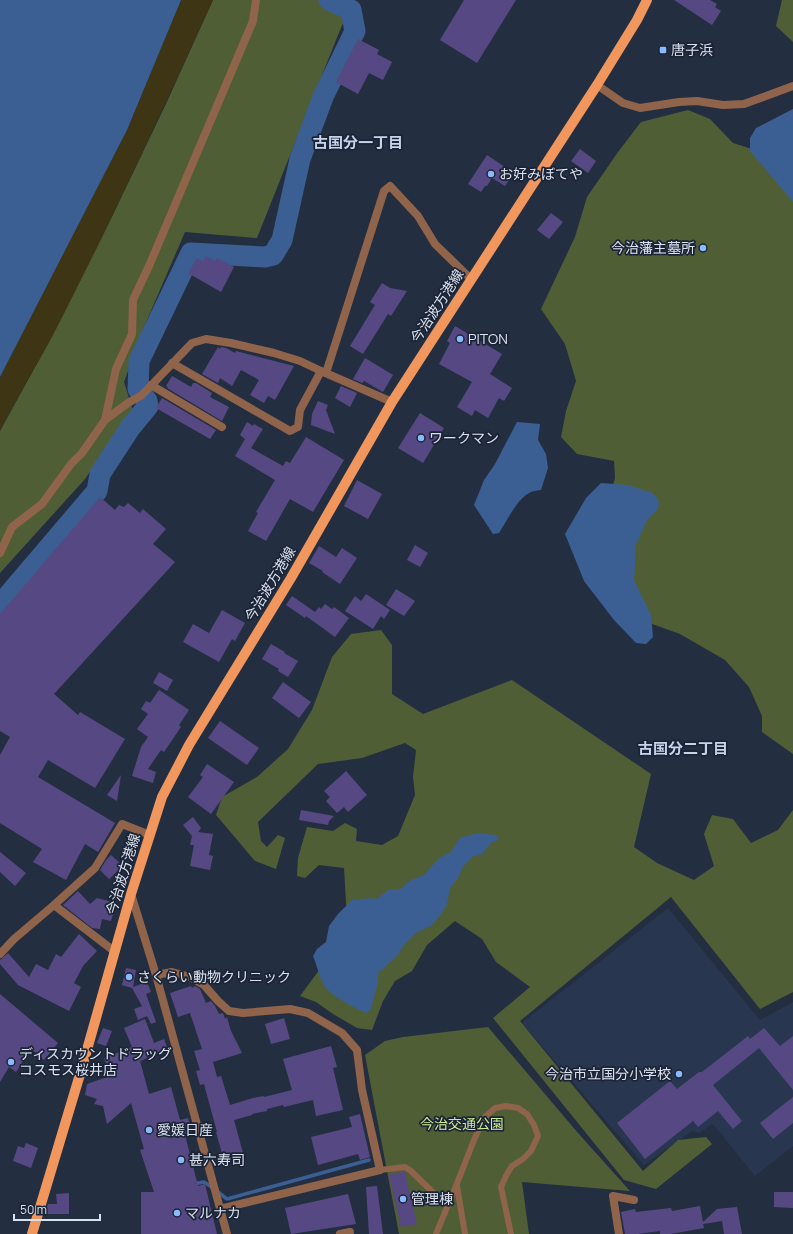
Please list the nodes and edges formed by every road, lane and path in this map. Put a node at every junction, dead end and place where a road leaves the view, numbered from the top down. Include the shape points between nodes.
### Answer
1 (256, 0) edge
2 (647, 0) edge
3 (597, 85) junction
4 (793, 86) edge
5 (471, 279) junction
6 (172, 364) junction
7 (324, 372) junction
8 (151, 385) junction
9 (392, 402) junction
10 (105, 420) junction
11 (222, 427) dead end
12 (0, 553) edge
13 (150, 835) junction
14 (131, 894) junction
15 (54, 905) junction
16 (114, 951) junction
17 (0, 954) edge
18 (156, 975) junction
19 (380, 1170) junction
20 (456, 1186) junction
21 (634, 1200) dead end
22 (447, 1206) junction
23 (220, 1209) junction
24 (350, 1232) dead end
25 (32, 1234) edge
26 (227, 1234) edge
27 (340, 1234) edge
28 (436, 1234) edge
29 (465, 1234) edge
30 (510, 1234) edge
31 (619, 1234) edge

1 - 10 street via 253,21 133,300 132,334 116,369
2 - 3 main road, 今治波方港線
3 - 4 street via 623,103 640,108 697,100 723,105 744,104
3 - 5 main road, 今治波方港線
5 - 7 street via 435,244 418,216 390,186 384,191
5 - 9 main road, 今治波方港線
6 - 7 street via 192,343 206,339 274,353
6 - 7 street via 290,431 298,427 300,410
6 - 8 street
7 - 9 street
8 - 10 street
8 - 11 street
9 - 13 main road, 今治波方港線 via 291,578 189,745 162,797
10 - 12 street via 42,504 12,528
13 - 14 main road, 今治波方港線
13 - 15 street via 122,824 95,868
14 - 16 main road, 今治波方港線
14 - 18 street
15 - 16 street
15 - 17 street
16 - 25 main road, 今治波方港線
18 - 19 street via 172,972 190,977 204,985 229,1010 243,1013 290,1009 308,1013 342,1033 357,1050 362,1090
18 - 23 street
19 - 22 lane via 405,1167
19 - 23 street
20 - 22 lane
20 - 29 lane
20 - 30 lane via 484,1118 495,1108 506,1106 518,1108 527,1114 538,1136 531,1151 512,1166 501,1187
21 - 31 street via 613,1196
22 - 28 lane
23 - 26 street
24 - 27 street

